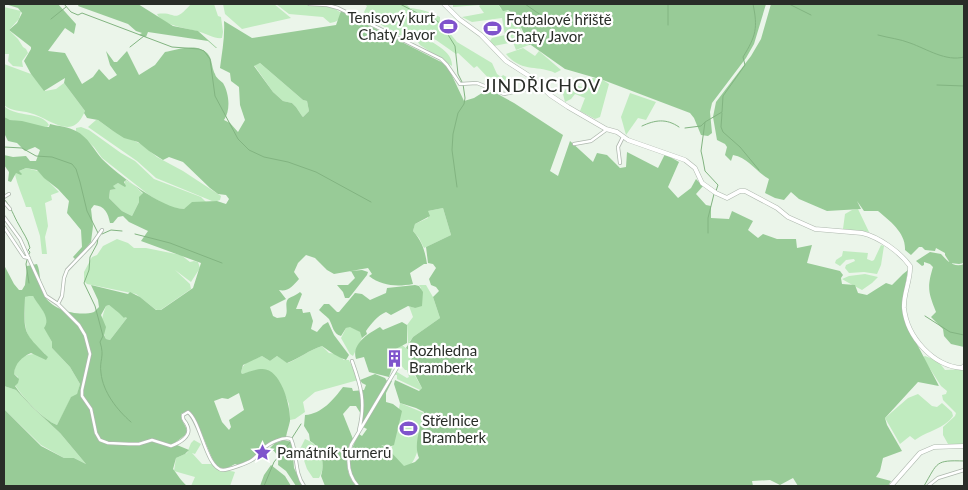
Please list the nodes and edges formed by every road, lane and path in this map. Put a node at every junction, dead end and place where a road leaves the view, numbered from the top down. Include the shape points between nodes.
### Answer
1 (309, 4) edge
2 (444, 4) edge
3 (542, 86) junction
4 (608, 129) junction
5 (623, 137) junction
6 (574, 144) dead end
7 (620, 163) dead end
8 (9, 194) dead end
9 (4, 197) edge
10 (4, 202) edge
11 (10, 209) dead end
12 (4, 217) edge
13 (4, 227) edge
14 (102, 230) dead end
15 (29, 258) junction
16 (58, 304) junction
17 (352, 360) dead end
18 (398, 366) dead end
19 (964, 366) edge
20 (359, 432) junction
21 (964, 446) edge
22 (964, 470) edge
23 (304, 486) edge
24 (358, 486) edge
25 (891, 486) edge
26 (928, 486) edge

1 - 3 street via 338,8 440,59 460,84 477,84 504,94
2 - 3 street via 481,34 506,61
3 - 4 street via 568,107
4 - 5 street
4 - 6 street via 591,142
5 - 7 street via 618,147
5 - 19 street via 685,160 695,168 702,183 725,197 745,191 777,208 788,218 815,228 862,233 884,242 910,266 904,308 911,330 922,348 942,362 958,368
8 - 9 street
10 - 11 street
12 - 15 street
13 - 15 street via 24,257
14 - 16 street via 67,270
15 - 16 street via 46,296
16 - 23 street via 79,325 88,343 90,354 82,396 90,408 100,440 139,444 152,440 171,446 188,433 182,415 188,412 195,418 201,438 214,465 220,470 253,460 263,449 283,438 291,439 298,475
17 - 20 street via 363,393
18 - 20 street
20 - 24 street via 351,445 348,459 350,474
21 - 25 street via 934,447 920,453
22 - 26 street via 938,478

